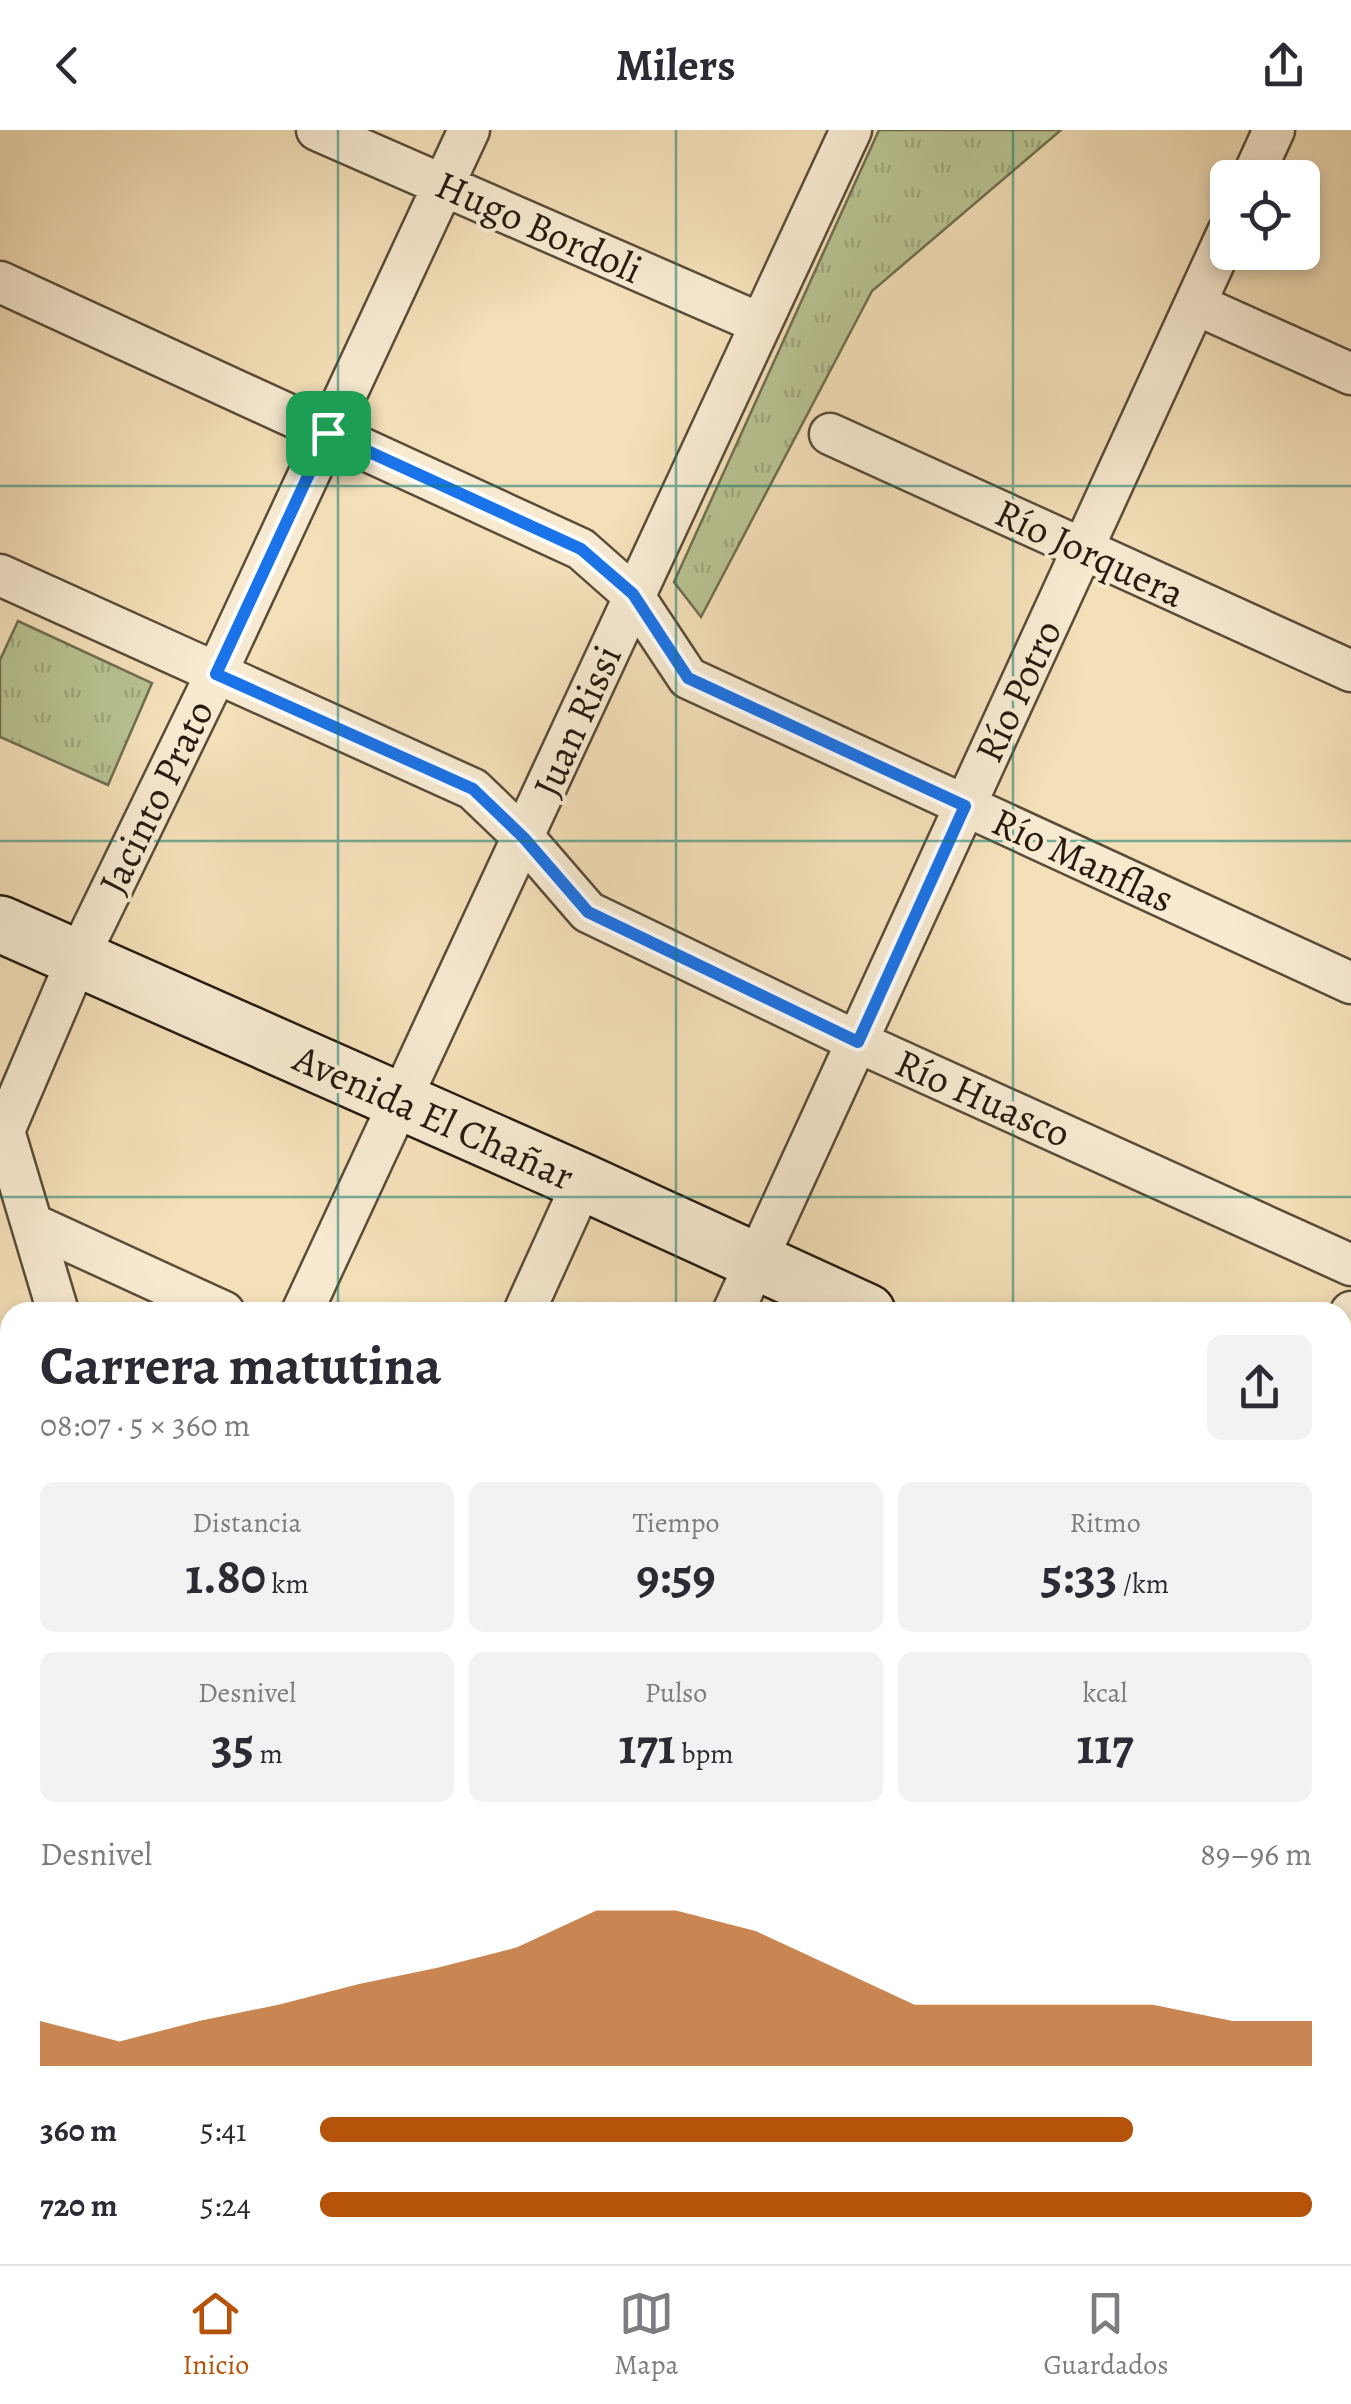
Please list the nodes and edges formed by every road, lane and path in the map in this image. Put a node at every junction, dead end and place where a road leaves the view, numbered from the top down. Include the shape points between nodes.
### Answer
1 (317, 130) edge
2 (469, 130) edge
3 (850, 130) edge
4 (1274, 130) edge
5 (1260, 160) edge
6 (444, 185) junction
7 (1211, 270) edge
8 (0, 282) edge
9 (1195, 304) junction
10 (761, 324) junction
11 (1351, 374) edge
12 (328, 433) junction
13 (830, 434) dead end
14 (1083, 549) junction
15 (0, 575) edge
16 (633, 594) junction
17 (1351, 672) edge
18 (216, 674) junction
19 (965, 806) junction
20 (524, 838) junction
21 (0, 924) edge
22 (77, 960) junction
23 (1351, 983) edge
24 (858, 1042) junction
25 (398, 1101) junction
26 (583, 1182) junction
27 (32, 1224) junction
28 (756, 1263) junction
29 (1351, 1265) edge
30 (55, 1302) edge
31 (202, 1302) edge
32 (307, 1302) edge
33 (529, 1302) edge
34 (738, 1302) edge
35 (845, 1302) edge

1 - 6 street, Hugo Bordoli
2 - 6 street, Jacinto Prato
3 - 10 street, Juan Rissi
4 - 5 street
6 - 10 street, Hugo Bordoli
6 - 12 street, Jacinto Prato
7 - 9 street, Río Potro
8 - 12 street, Río Manflas
9 - 11 street
9 - 14 street, Río Potro
10 - 16 street, Juan Rissi
12 - 16 street, Río Manflas via 581,549
12 - 18 street, Jacinto Prato
13 - 14 street, Río Jorquera
14 - 17 street, Río Jorquera
14 - 19 street, Río Potro
15 - 18 street, Río Huasco
16 - 19 street, Río Manflas via 688,678
16 - 20 street, Juan Rissi
18 - 20 street, Río Huasco via 473,789
18 - 22 street, Jacinto Prato
19 - 23 street, Río Manflas
19 - 24 street, Río Potro
20 - 24 street, Río Huasco via 588,912
20 - 25 street, Juan Rissi
21 - 22 street, Avenida El Chañar
22 - 25 street, Avenida El Chañar
22 - 27 street, Jacinto Prato via 4,1131
24 - 28 street, Río Potro
24 - 29 street, Río Huasco
25 - 26 street, Avenida El Chañar
25 - 32 street, Juan Rissi
26 - 28 street, Avenida El Chañar
26 - 33 street
27 - 30 street, Jacinto Prato
27 - 31 street
28 - 34 street, Río Potro
28 - 35 street, Avenida El Chañar

